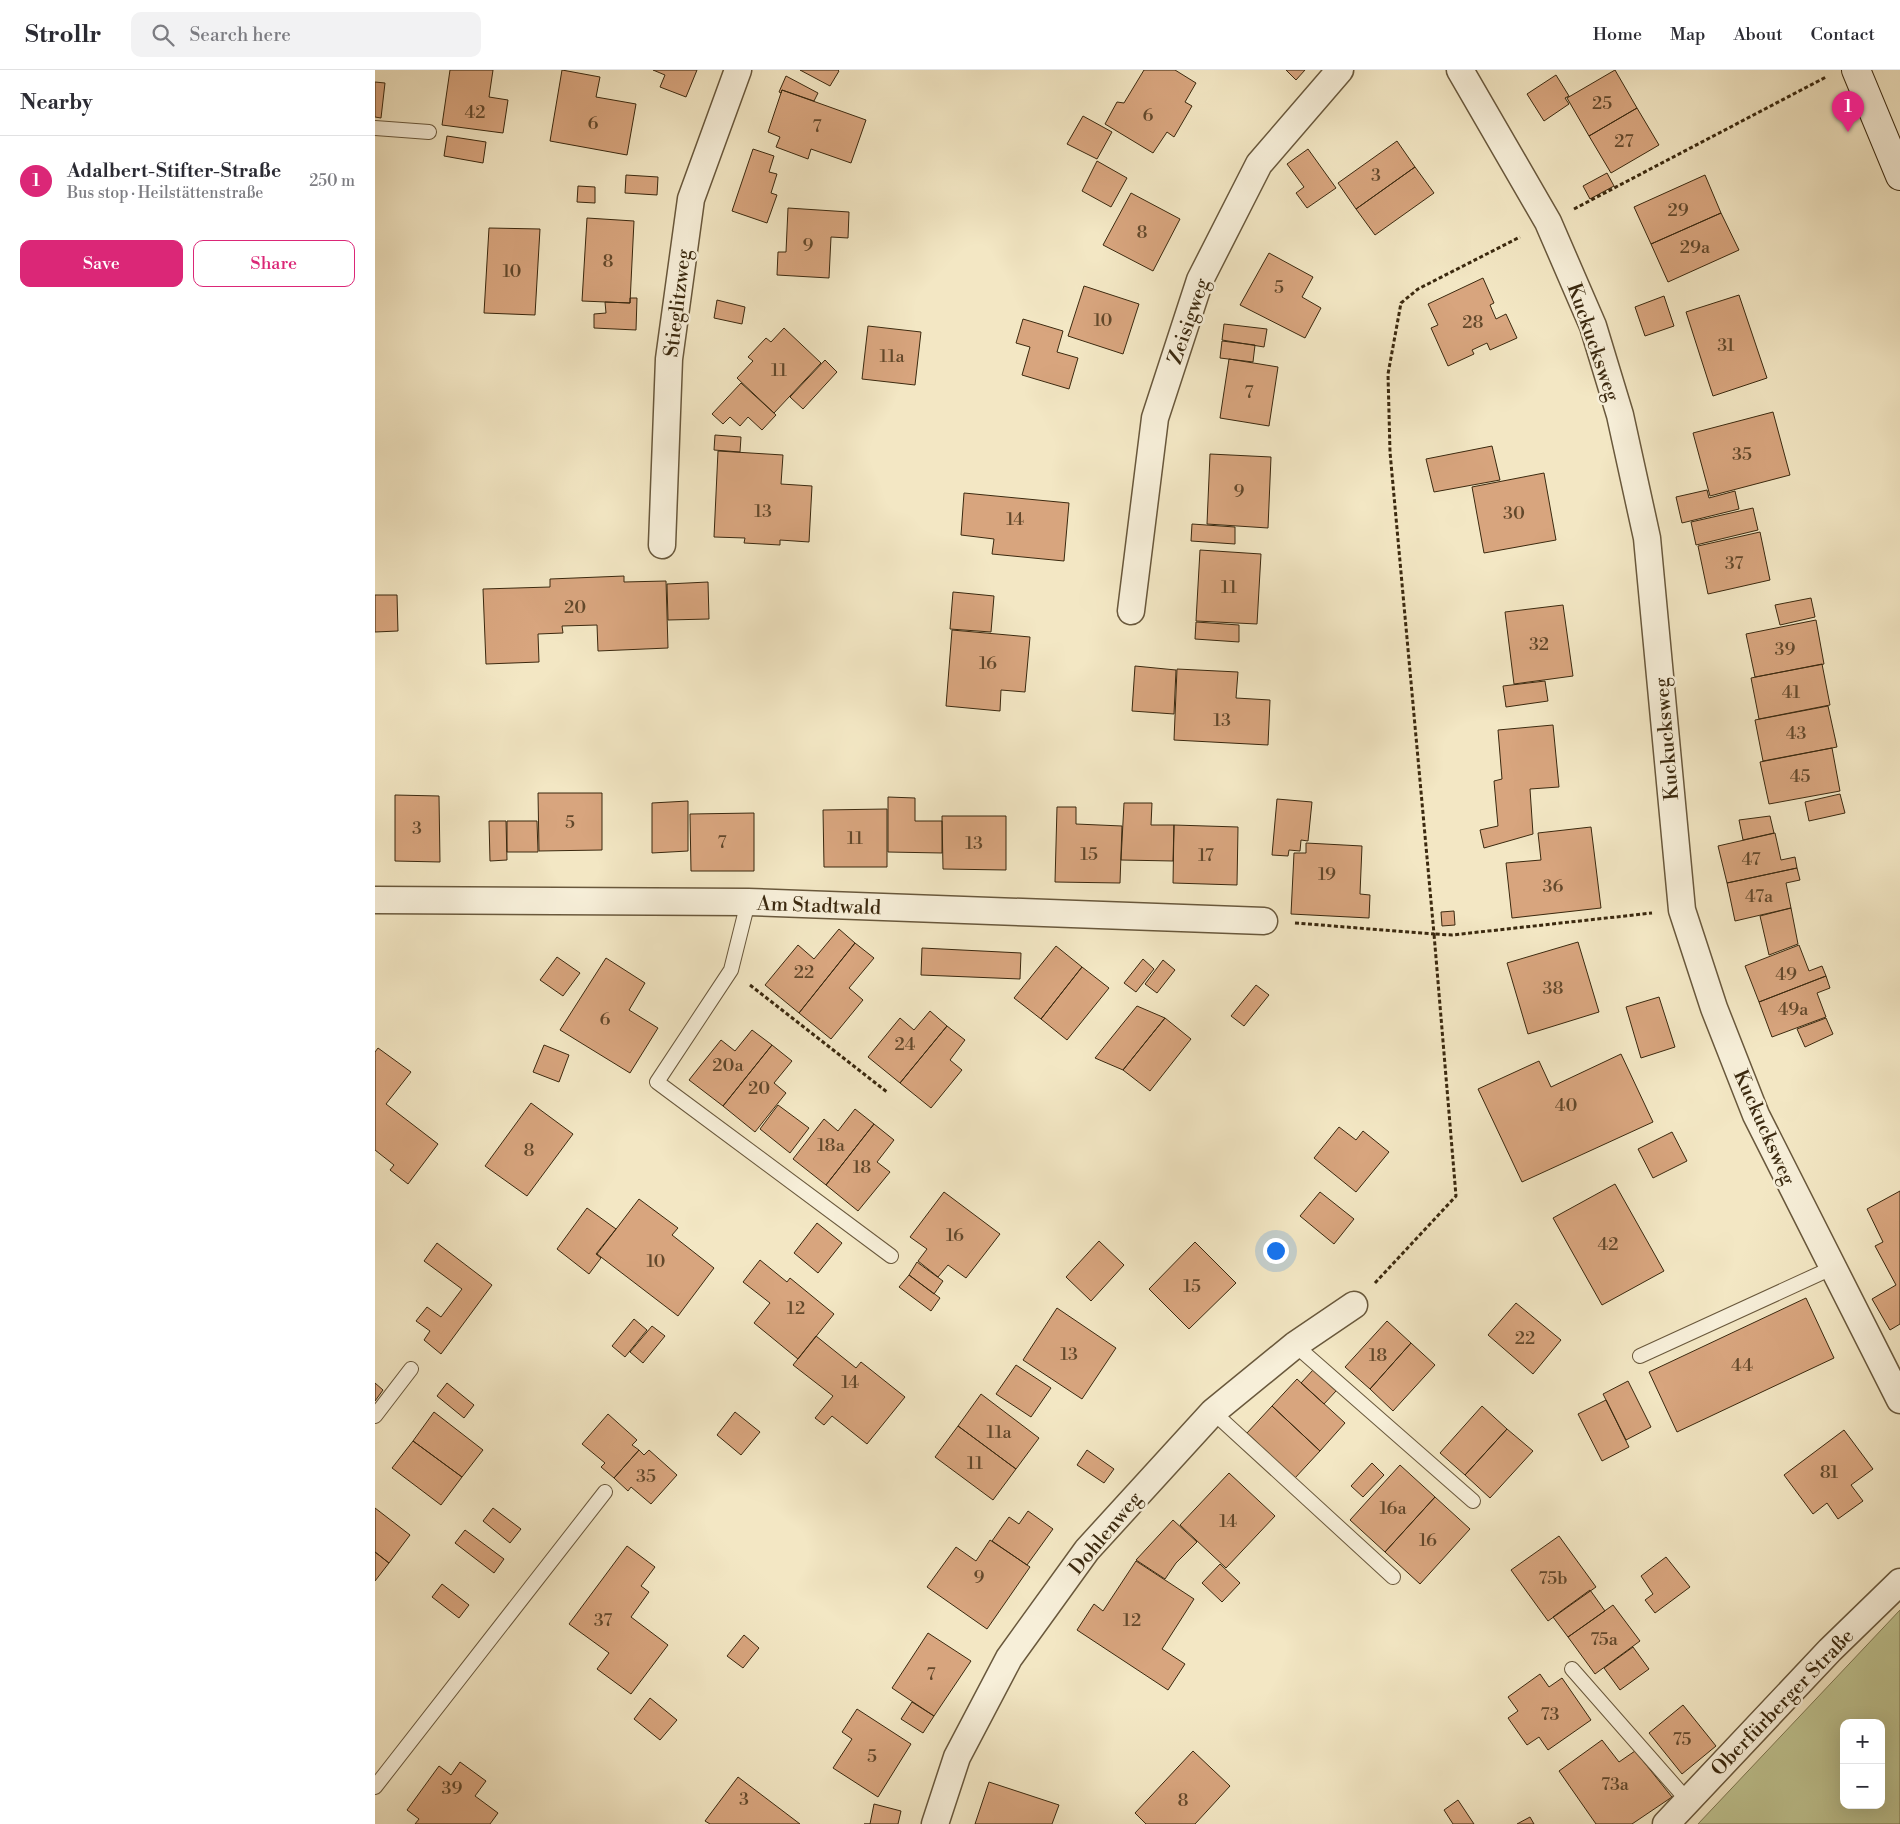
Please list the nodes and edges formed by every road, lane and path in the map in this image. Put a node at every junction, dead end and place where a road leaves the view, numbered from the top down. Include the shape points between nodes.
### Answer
1 (738, 70) edge
2 (1341, 70) edge
3 (1460, 70) edge
4 (1843, 72) edge
5 (375, 128) edge
6 (429, 132) dead end
7 (1900, 176) edge
8 (1548, 222) junction
9 (662, 545) dead end
10 (1131, 611) dead end
11 (375, 900) edge
12 (748, 902) junction
13 (1682, 910) junction
14 (1264, 921) joint
15 (1434, 934) junction
16 (731, 970) junction
17 (887, 1092) dead end
18 (891, 1256) dead end
19 (1832, 1268) junction
20 (1354, 1305) joint
21 (1295, 1345) junction
22 (1640, 1356) dead end
23 (411, 1369) dead end
24 (1900, 1400) edge
25 (1213, 1412) junction
26 (375, 1416) edge
27 (605, 1492) dead end
28 (1473, 1502) dead end
29 (1393, 1577) dead end
30 (1900, 1582) edge
31 (1572, 1669) dead end
32 (375, 1787) edge
33 (1688, 1801) junction
34 (935, 1824) edge
35 (1666, 1824) edge

1 - 9 street, Stieglitzweg via 691,199 669,360
2 - 10 street, Zeisigweg via 1259,164 1199,280 1155,418
3 - 8 street, Kuckucksweg
4 - 7 street
4 - 8 path
5 - 6 lane
8 - 13 street, Kuckucksweg via 1593,326 1620,416 1647,538
8 - 15 path via 1419,289 1401,303 1388,374 1390,452
11 - 12 street, Am Stadtwald
12 - 14 street, Am Stadtwald
12 - 16 lane
13 - 15 path via 1452,936
13 - 19 street, Kuckucksweg via 1714,1008 1756,1115
14 - 15 path
15 - 20 path via 1456,1196
16 - 17 path
16 - 18 lane via 657,1082
19 - 22 lane
19 - 24 street, Kuckucksweg
20 - 21 street, Dohlenweg
21 - 25 street, Dohlenweg
21 - 28 lane
23 - 26 lane
25 - 29 lane
25 - 34 street, Dohlenweg via 1087,1550 1009,1658 957,1757
27 - 32 lane
30 - 33 street, Oberfürberger Straße via 1830,1650
31 - 33 lane
33 - 35 street, Oberfürberger Straße

